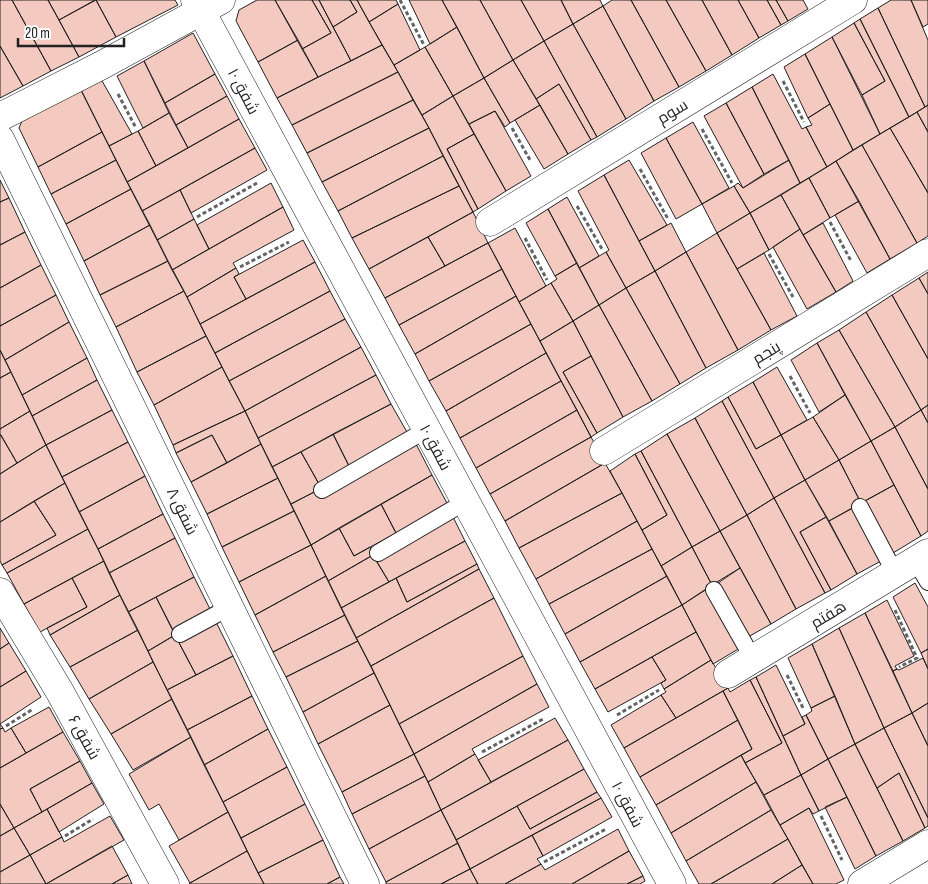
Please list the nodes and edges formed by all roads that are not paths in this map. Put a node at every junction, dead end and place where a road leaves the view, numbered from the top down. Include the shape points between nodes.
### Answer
1 (853, 0) edge
2 (205, 3) edge
3 (0, 117) edge
4 (0, 138) edge
5 (500, 216) road end
6 (928, 253) edge
7 (426, 430) junction
8 (604, 451) dead end
9 (322, 490) dead end
10 (465, 502) junction
11 (860, 507) dead end
12 (378, 552) dead end
13 (910, 570) edge
14 (714, 590) dead end
15 (2, 600) edge
16 (230, 608) junction
17 (180, 634) dead end
18 (763, 653) junction
19 (728, 674) dead end
20 (928, 844) edge
21 (854, 875) edge
22 (165, 884) edge
23 (365, 884) edge
24 (672, 884) edge

1 - 5 street, سوم
2 - 3 street via 102,65
2 - 7 street, شفق ۱۰ via 285,168
4 - 16 street, شفق ۸
6 - 8 street, پنجم
7 - 9 lane
7 - 10 street, شفق ۱۰
10 - 12 lane
10 - 24 street, شفق ۱۰
11 - 13 lane
13 - 18 street, هفتم
14 - 18 lane
15 - 22 street, شفق ۶ via 60,692
16 - 17 lane
16 - 23 street, شفق ۸
18 - 19 street, هفتم
20 - 21 street

